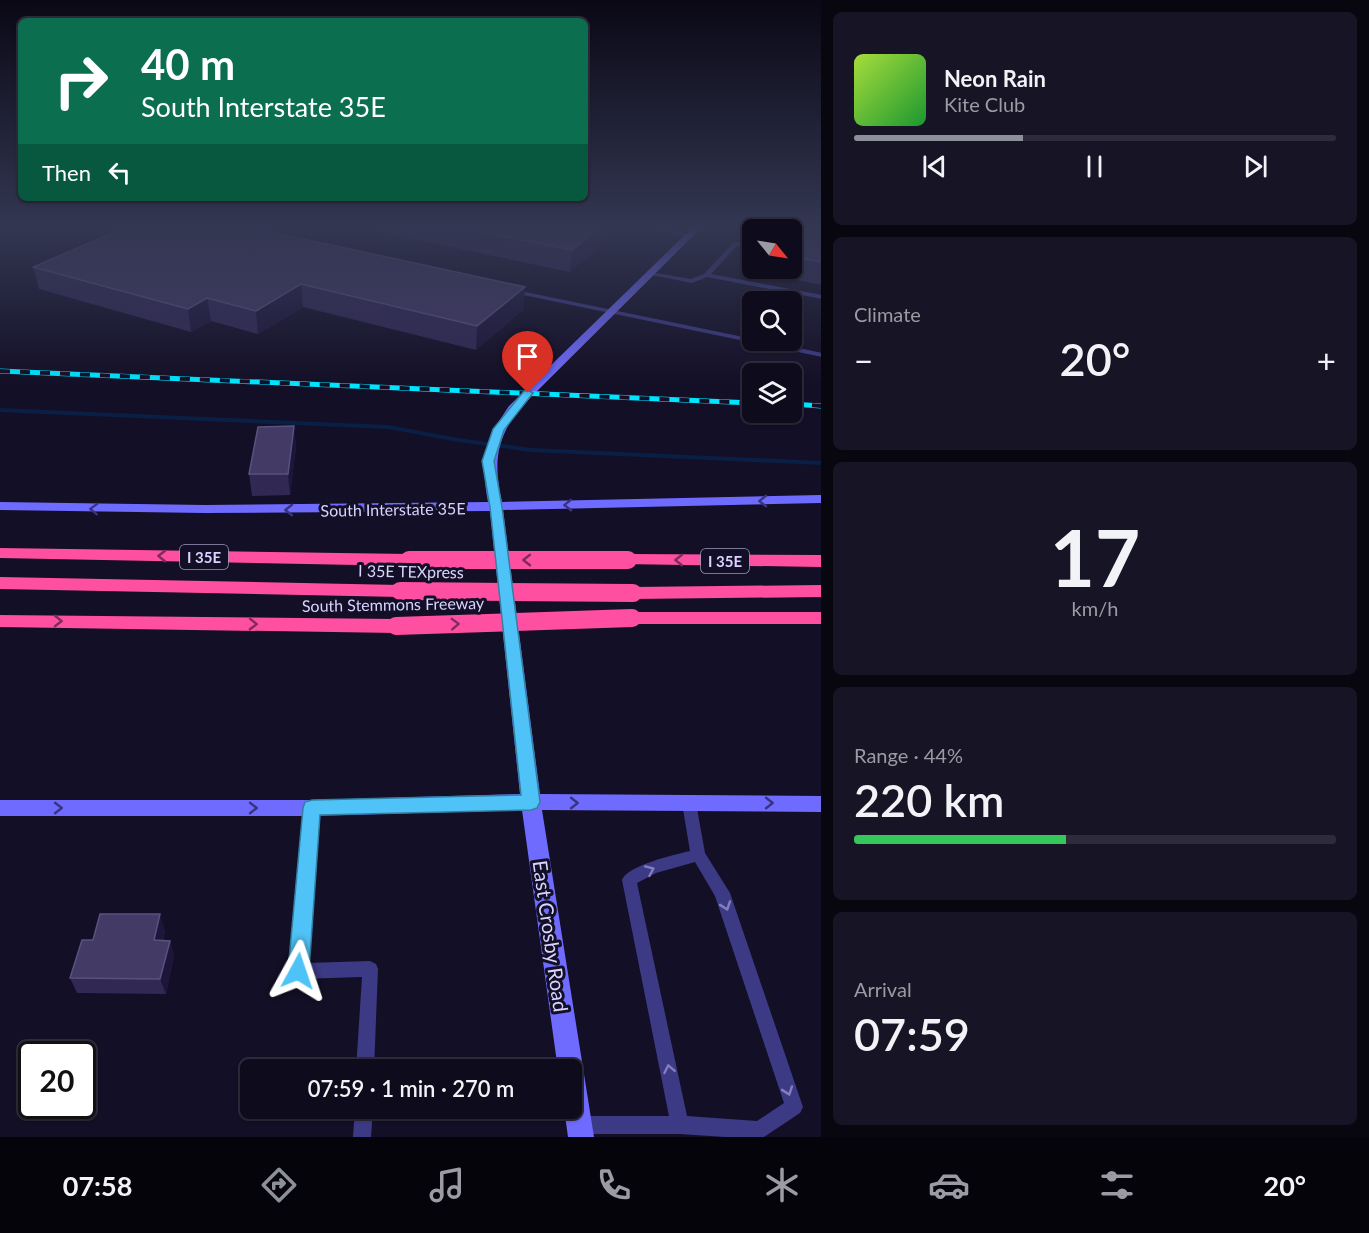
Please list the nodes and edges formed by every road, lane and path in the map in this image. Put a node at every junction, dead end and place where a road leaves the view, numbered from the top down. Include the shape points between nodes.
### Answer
1 (645, 279) edge
2 (680, 279) edge
3 (697, 279) edge
4 (727, 279) edge
5 (498, 288) edge
6 (821, 297) edge
7 (611, 313) junction
8 (821, 355) edge
9 (821, 500) edge
10 (0, 506) edge
11 (496, 507) junction
12 (0, 554) edge
13 (821, 561) edge
14 (0, 583) edge
15 (821, 591) edge
16 (821, 618) edge
17 (0, 621) edge
18 (531, 802) junction
19 (689, 803) junction
20 (821, 804) edge
21 (0, 807) edge
22 (312, 808) junction
23 (698, 855) junction
24 (366, 1059) edge
25 (569, 1059) edge
26 (363, 1119) edge
27 (680, 1125) junction
28 (580, 1131) edge
29 (362, 1137) edge

1 - 7 street
2 - 3 lane
4 - 6 lane
5 - 7 lane
7 - 8 lane
7 - 11 street, East Crosby Road via 528,393 498,429 488,461
9 -> 11 street, South Interstate 35E
11 -> 10 street, South Interstate 35E via 339,510
11 - 18 street, East Crosby Road
13 -> 12 highway, I 35E, bridge
14 - 15 highway, I 35E TEXpress, bridge via 400,591
17 -> 16 highway, South Stemmons Freeway, bridge via 396,626 632,618
18 -> 19 street
18 - 22 street
18 - 25 street, East Crosby Road
19 -> 20 street
19 - 23 lane
21 -> 22 street
22 - 24 lane via 298,971 370,969
27 -> 23 lane via 629,880 652,868
23 -> 27 lane via 722,893 794,1107 759,1130
26 - 29 lane
27 - 28 lane

